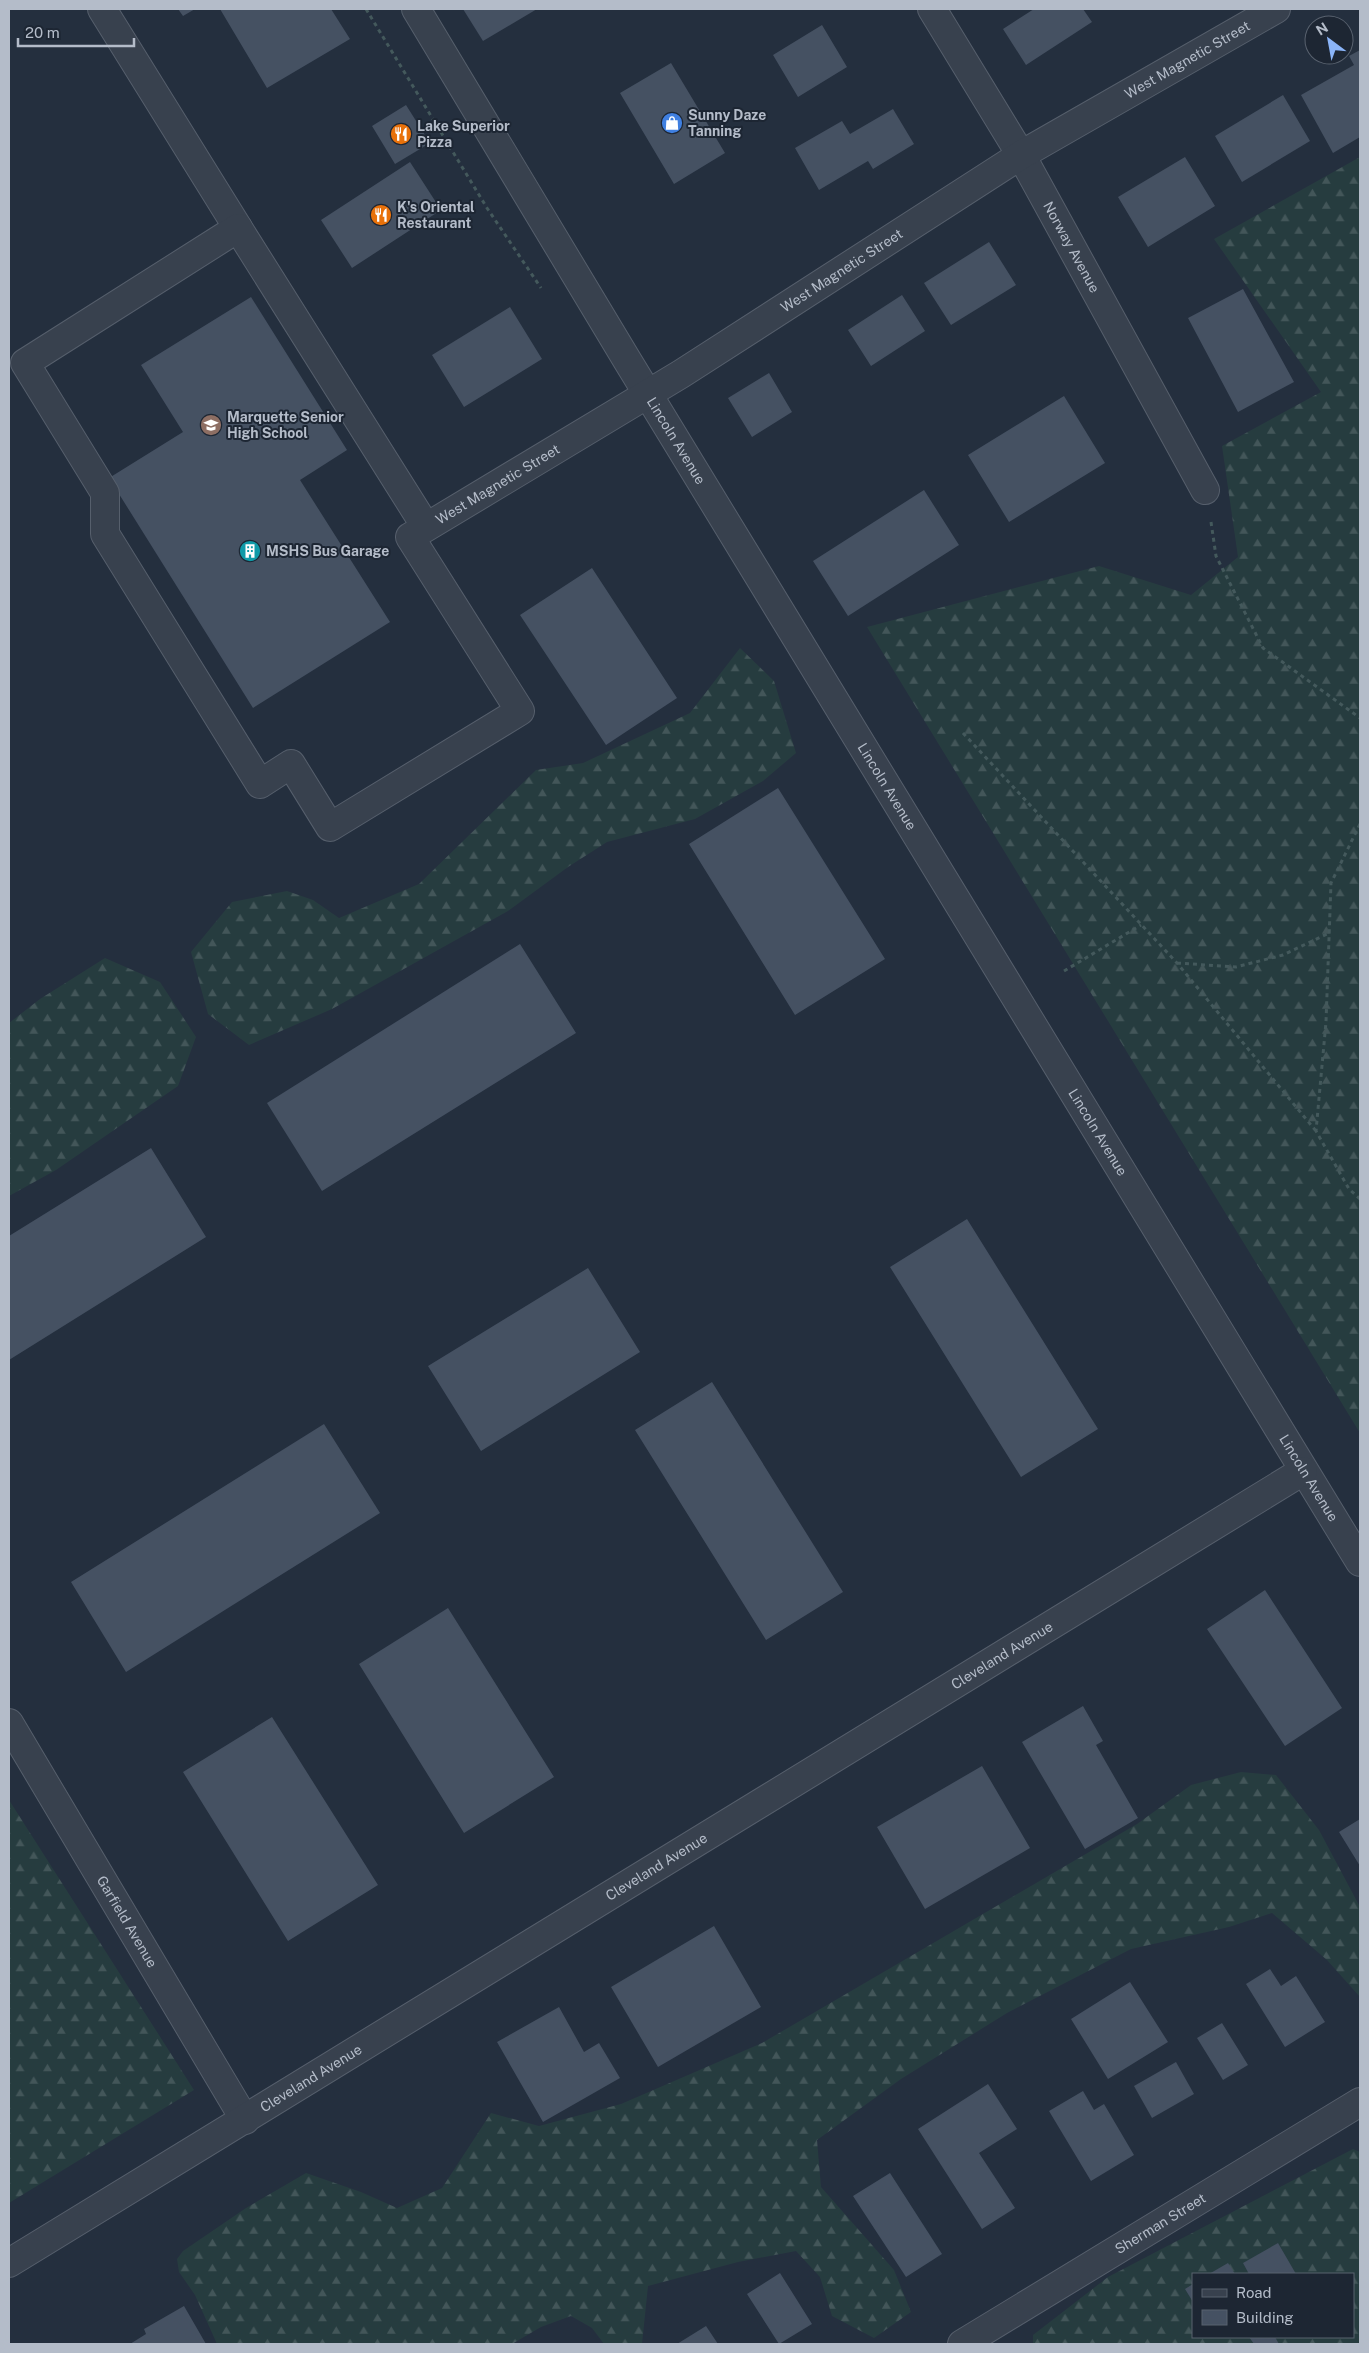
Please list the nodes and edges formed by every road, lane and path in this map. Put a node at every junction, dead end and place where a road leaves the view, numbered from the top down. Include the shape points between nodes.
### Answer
1 (102, 9) edge
2 (366, 9) edge
3 (416, 9) edge
4 (932, 9) edge
5 (1276, 9) edge
6 (1021, 155) junction
7 (238, 228) junction
8 (546, 296) dead end
9 (648, 395) junction
10 (1205, 490) joint
11 (418, 532) junction
12 (1360, 718) edge
13 (963, 733) dead end
14 (1360, 824) edge
15 (1141, 925) junction
16 (1329, 933) junction
17 (1177, 963) junction
18 (1064, 971) dead end
19 (1316, 1130) junction
20 (1360, 1199) edge
21 (1304, 1470) junction
22 (1360, 1562) edge
23 (9, 1723) edge
24 (1360, 2102) edge
25 (245, 2120) junction
26 (9, 2263) edge
27 (962, 2344) edge

1 - 7 street
2 - 8 path via 487,208
3 - 9 street, Lincoln Avenue
4 - 6 street, Norway Avenue
5 - 6 street, West Magnetic Street
6 - 9 street, West Magnetic Street
6 - 10 street, Norway Avenue
7 - 11 street
7 - 11 street via 25,363 104,493 105,534 260,784 291,764 330,827 520,711
9 - 11 street, West Magnetic Street
9 - 21 street, Lincoln Avenue
10 - 12 path via 1216,556 1263,648
13 - 15 path
14 - 16 path via 1331,883
15 - 17 path
15 - 18 path
16 - 17 path via 1283,955 1236,967
16 - 19 path via 1326,1022
17 - 19 path
19 - 20 path via 1350,1189
21 - 22 street, Lincoln Avenue
21 - 25 street, Cleveland Avenue
23 - 25 street, Garfield Avenue
24 - 27 street, Sherman Street
25 - 26 street, Cleveland Avenue

